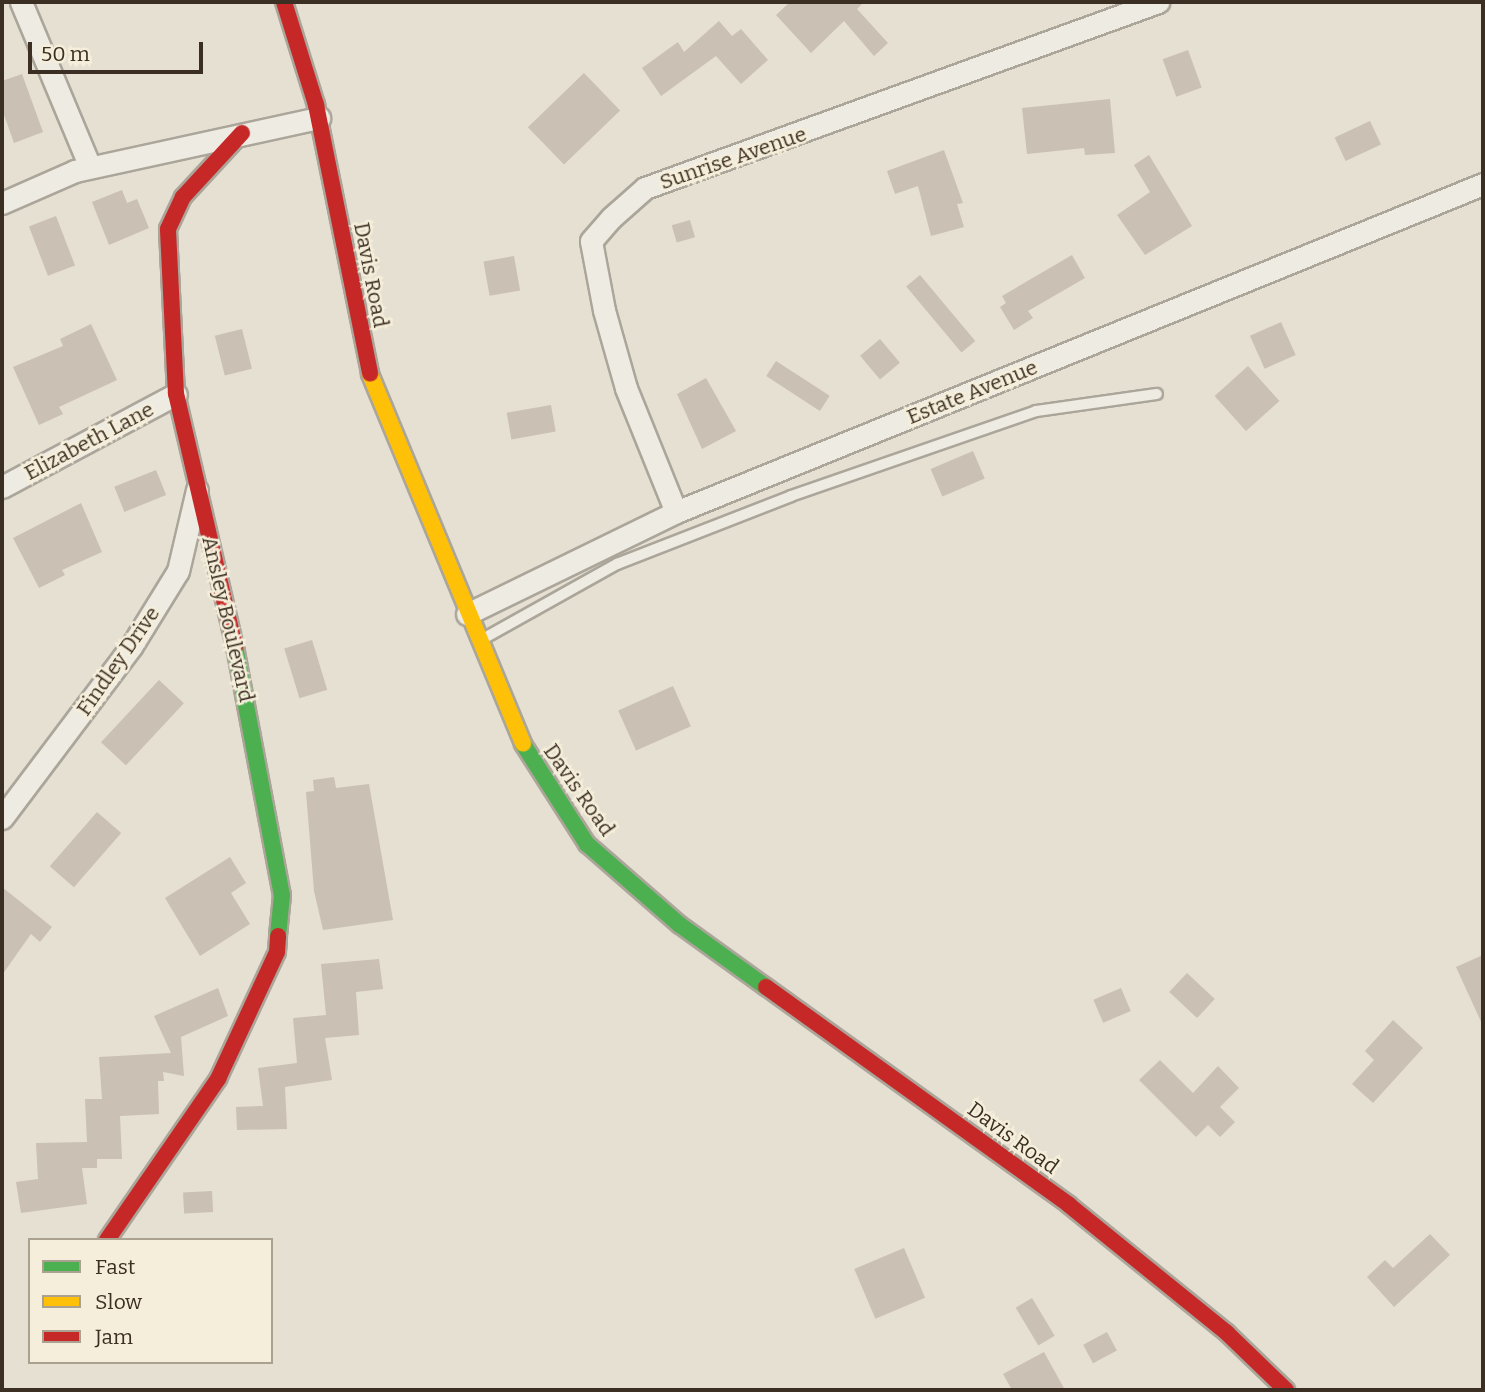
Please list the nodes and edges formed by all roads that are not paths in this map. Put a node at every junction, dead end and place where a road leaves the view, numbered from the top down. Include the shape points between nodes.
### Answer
1 (22, 2) edge
2 (284, 2) edge
3 (1158, 2) edge
4 (319, 118) junction
5 (242, 133) junction
6 (90, 167) junction
7 (1483, 184) edge
8 (2, 203) edge
9 (176, 394) junction
10 (1157, 394) dead end
11 (198, 486) junction
12 (2, 487) edge
13 (676, 512) junction
14 (467, 614) junction
15 (479, 642) junction
16 (2, 818) edge
17 (108, 1238) edge
18 (1286, 1390) edge

1 - 6 street
2 - 4 street, Davis Road
3 - 13 street, Sunrise Avenue via 645,188 611,218 591,241 604,310 626,388
4 - 5 street
4 - 14 street, Davis Road via 369,371
5 - 6 street
5 - 9 street, Ansley Boulevard via 183,197 168,229
6 - 8 street
7 - 13 street, Estate Avenue
9 - 11 street, Ansley Boulevard
9 - 12 street, Elizabeth Lane
10 - 15 lane via 1036,411 791,496 617,564
11 - 16 street, Findley Drive via 178,571 131,647
11 - 17 street, Ansley Boulevard via 266,796 282,895 277,952 218,1079
13 - 14 street, Estate Avenue
14 - 15 street, Davis Road
15 - 18 street, Davis Road via 527,755 587,844 680,925 1069,1205 1227,1333

